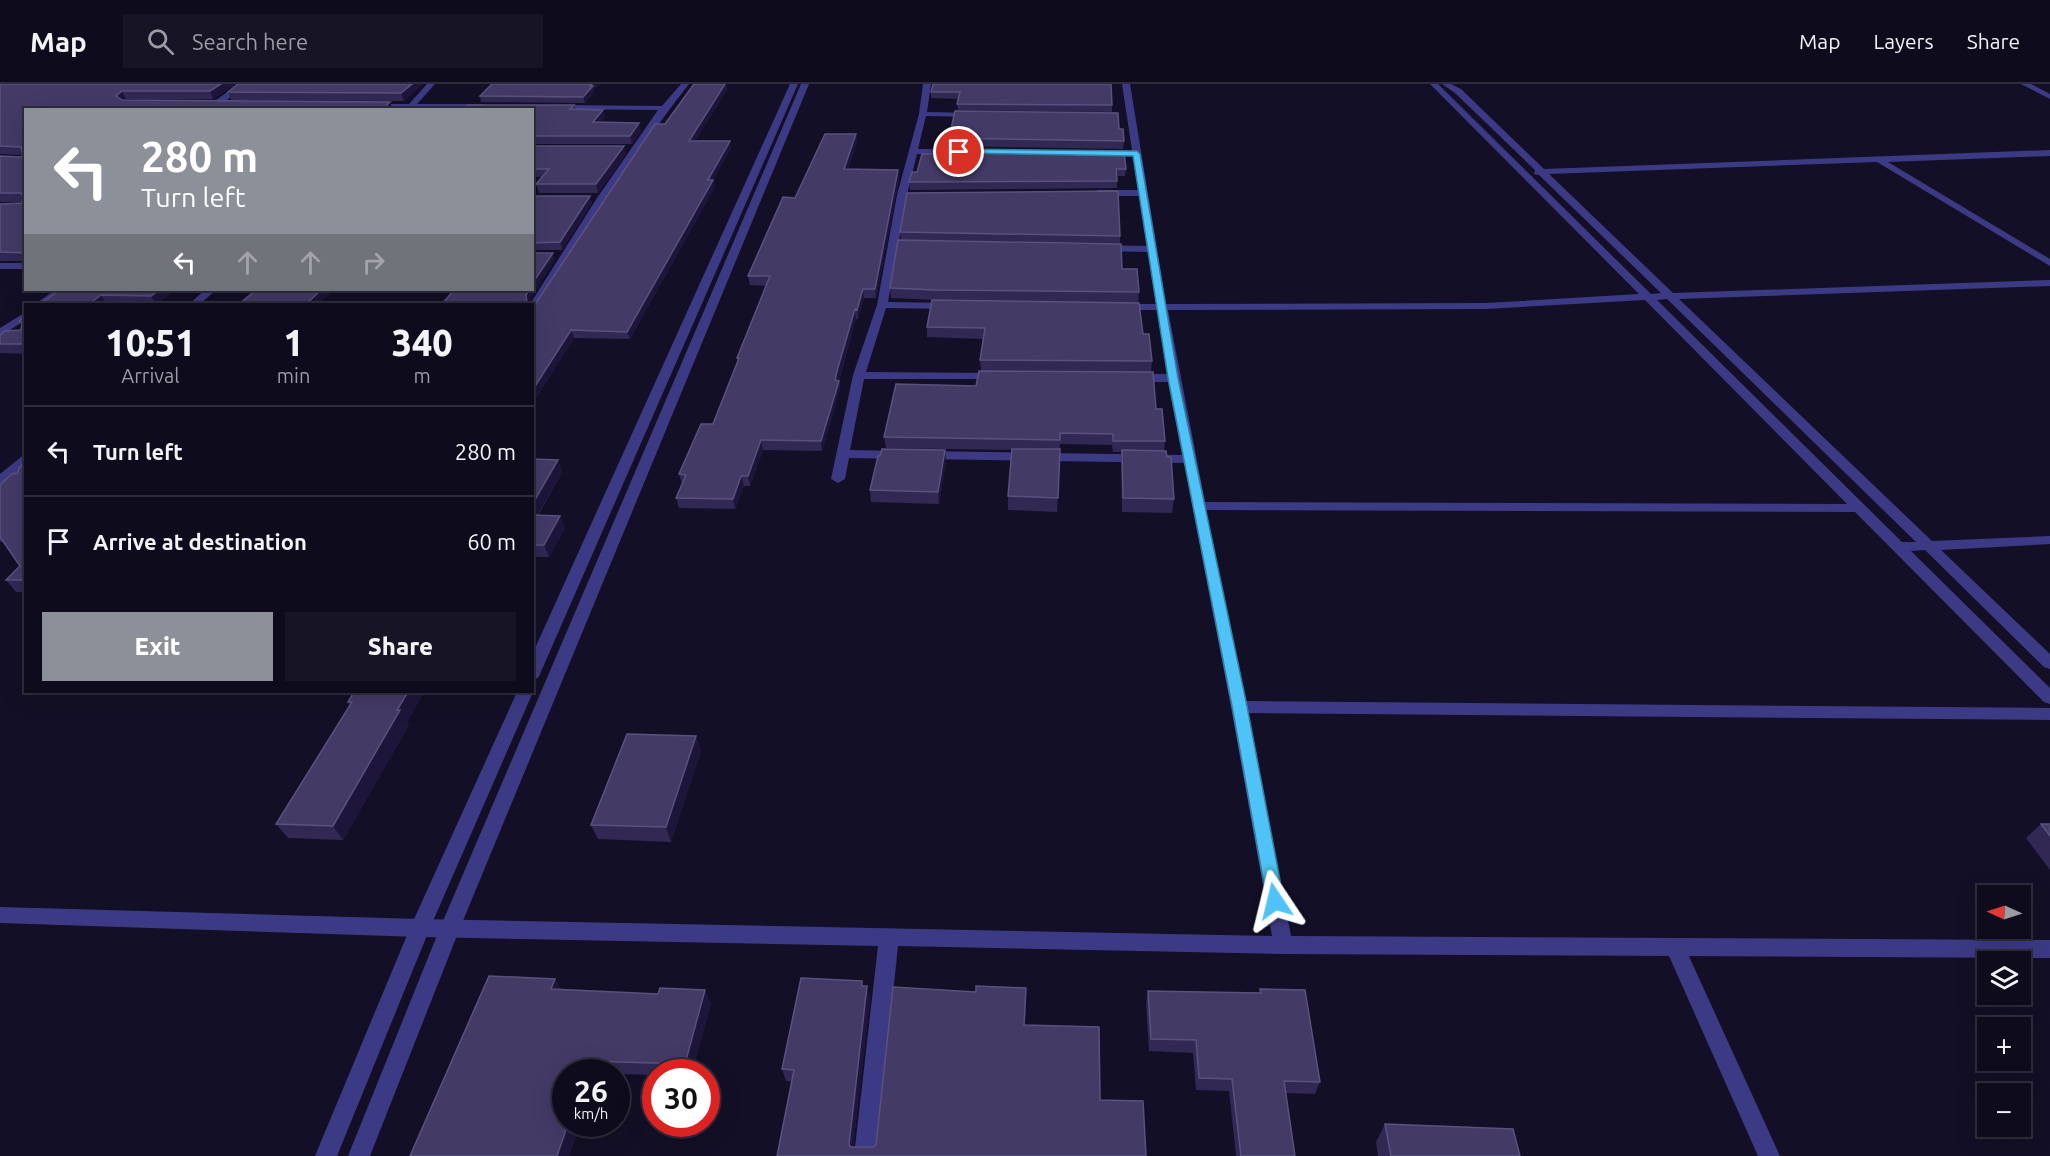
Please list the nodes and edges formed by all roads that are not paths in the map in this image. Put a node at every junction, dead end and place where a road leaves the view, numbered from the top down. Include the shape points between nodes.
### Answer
1 (244, 84) edge
2 (431, 84) edge
3 (685, 84) edge
4 (794, 84) edge
5 (805, 84) edge
6 (927, 84) edge
7 (1126, 84) edge
8 (2025, 84) edge
9 (1440, 87) edge
10 (2050, 97) edge
11 (205, 104) edge
12 (216, 104) junction
13 (227, 104) edge
14 (364, 105) edge
15 (491, 106) edge
16 (549, 107) edge
17 (408, 108) edge
18 (664, 108) junction
19 (923, 114) junction
20 (981, 115) edge
21 (625, 149) edge
22 (637, 149) junction
23 (914, 151) junction
24 (973, 152) edge
25 (2050, 153) edge
26 (1878, 159) junction
27 (1542, 172) junction
28 (1522, 173) junction
29 (1143, 193) junction
30 (1085, 194) edge
31 (590, 198) edge
32 (602, 198) junction
33 (1093, 248) edge
34 (1151, 249) junction
35 (2050, 263) edge
36 (0, 266) edge
37 (24, 266) edge
38 (2050, 283) edge
39 (60, 291) edge
40 (210, 291) edge
41 (1668, 296) junction
42 (1646, 297) junction
43 (42, 303) edge
44 (195, 303) edge
45 (534, 305) edge
46 (882, 305) junction
47 (964, 306) edge
48 (1103, 307) edge
49 (1161, 308) junction
50 (24, 316) edge
51 (0, 334) edge
52 (17, 335) edge
53 (859, 375) junction
54 (1010, 376) edge
55 (1126, 377) edge
56 (1173, 378) junction
57 (843, 454) junction
58 (24, 459) edge
59 (1189, 459) junction
60 (21, 479) edge
61 (838, 480) dead end
62 (0, 481) edge
63 (1198, 506) junction
64 (1858, 508) junction
65 (2050, 540) edge
66 (1927, 544) junction
67 (1898, 547) junction
68 (2050, 663) edge
69 (534, 669) edge
70 (525, 693) edge
71 (2050, 698) edge
72 (1239, 706) junction
73 (2050, 714) edge
74 (0, 915) edge
75 (420, 928) junction
76 (450, 928) junction
77 (889, 937) junction
78 (1283, 945) junction
79 (1675, 947) junction
80 (2050, 949) edge
81 (326, 1156) edge
82 (359, 1156) edge
83 (865, 1156) edge
84 (1769, 1156) edge

1 - 12 street
2 - 17 street
3 - 18 street
4 - 69 street
5 - 76 street
6 - 19 street
7 - 29 street via 1125,116
8 - 10 street
9 - 27 street via 1458,91
9 - 28 street
11 - 12 street
12 - 13 street
14 - 17 street
15 - 17 street
16 - 18 street
18 - 22 street
19 - 20 street
19 - 23 street
21 - 22 street
22 - 32 street
23 - 24 street
23 - 46 street via 900,245
25 - 26 street
26 - 27 street
26 - 35 street
27 - 28 street
27 - 41 street
28 - 42 street
29 - 30 street
29 - 34 street
31 - 32 street
32 - 45 street via 559,255
33 - 34 street
34 - 49 street
36 - 37 street
38 - 41 street
39 - 43 street
40 - 44 street
41 - 42 street
41 - 66 street
42 - 49 street via 1486,306
42 - 64 street
46 - 47 street
46 - 53 street
48 - 49 street
49 - 56 street
50 - 51 street
51 - 52 street
53 - 54 street
53 - 57 street
55 - 56 street
56 - 59 street
57 - 59 street
57 - 61 street
58 - 62 street
59 - 63 street
60 - 62 street
63 - 64 street
63 - 72 street
64 - 67 street
65 - 66 street
66 - 67 street
66 - 68 street
67 - 71 street
70 - 75 street
72 - 73 street
72 - 78 street
74 - 75 street
75 - 76 street
75 - 81 street
76 - 77 street
76 - 82 street
77 - 78 street
77 - 83 street
78 - 79 street
79 - 80 street
79 - 84 street

